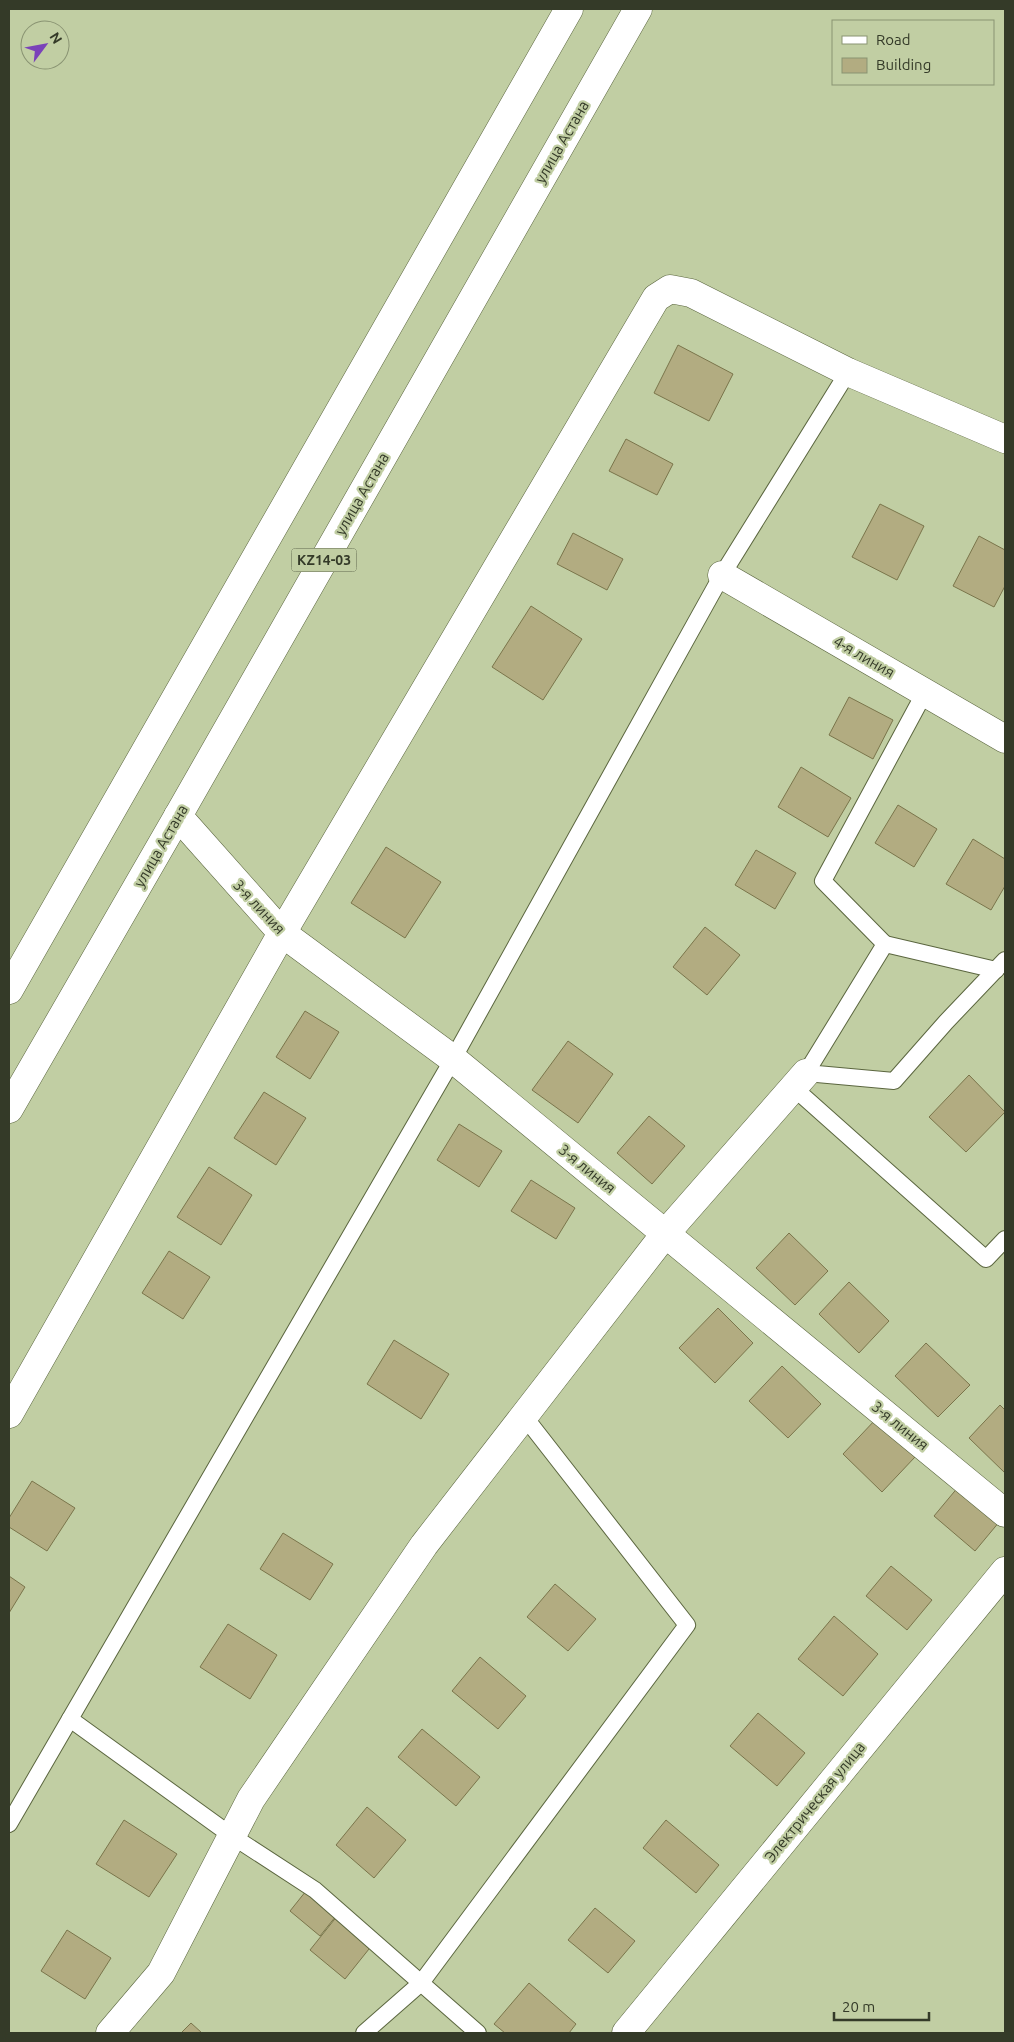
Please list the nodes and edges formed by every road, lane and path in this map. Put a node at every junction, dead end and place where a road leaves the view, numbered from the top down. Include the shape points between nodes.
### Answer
1 (569, 9) edge
2 (638, 9) edge
3 (848, 372) junction
4 (1005, 439) edge
5 (722, 575) junction
6 (925, 692) junction
7 (1005, 739) edge
8 (178, 816) junction
9 (282, 933) junction
10 (885, 944) junction
11 (1001, 965) edge
12 (9, 990) edge
13 (453, 1059) junction
14 (800, 1080) junction
15 (9, 1109) edge
16 (666, 1234) junction
17 (1005, 1239) edge
18 (9, 1414) edge
19 (524, 1416) junction
20 (1005, 1513) edge
21 (1005, 1571) edge
22 (70, 1719) junction
23 (9, 1824) edge
24 (232, 1836) junction
25 (421, 1983) junction
26 (110, 2033) edge
27 (364, 2033) edge
28 (478, 2033) edge
29 (626, 2033) edge

1 - 12 street
2 - 8 street, улица Астана / KZ14-03
3 - 4 street
3 - 5 lane
3 - 9 street via 691,293 670,289 656,298
5 - 6 street, 4-я линия
5 - 13 lane
6 - 7 street, 4-я линия
6 - 10 lane via 822,881
8 - 9 street, 3-я линия
8 - 15 street, улица Астана / KZ14-03
9 - 13 street, 3-я линия
9 - 18 street
10 - 11 lane
10 - 14 lane
11 - 14 lane via 894,1081
13 - 16 street, 3-я линия
13 - 22 lane
14 - 16 street
14 - 17 lane via 986,1259
16 - 19 street
16 - 20 street, 3-я линия
19 - 24 street via 424,1545 251,1799
19 - 25 lane via 687,1625
21 - 29 street, Электрическая улица
22 - 23 lane
22 - 24 lane
24 - 25 lane via 315,1890
24 - 26 street via 161,1973
25 - 27 lane
25 - 28 lane

